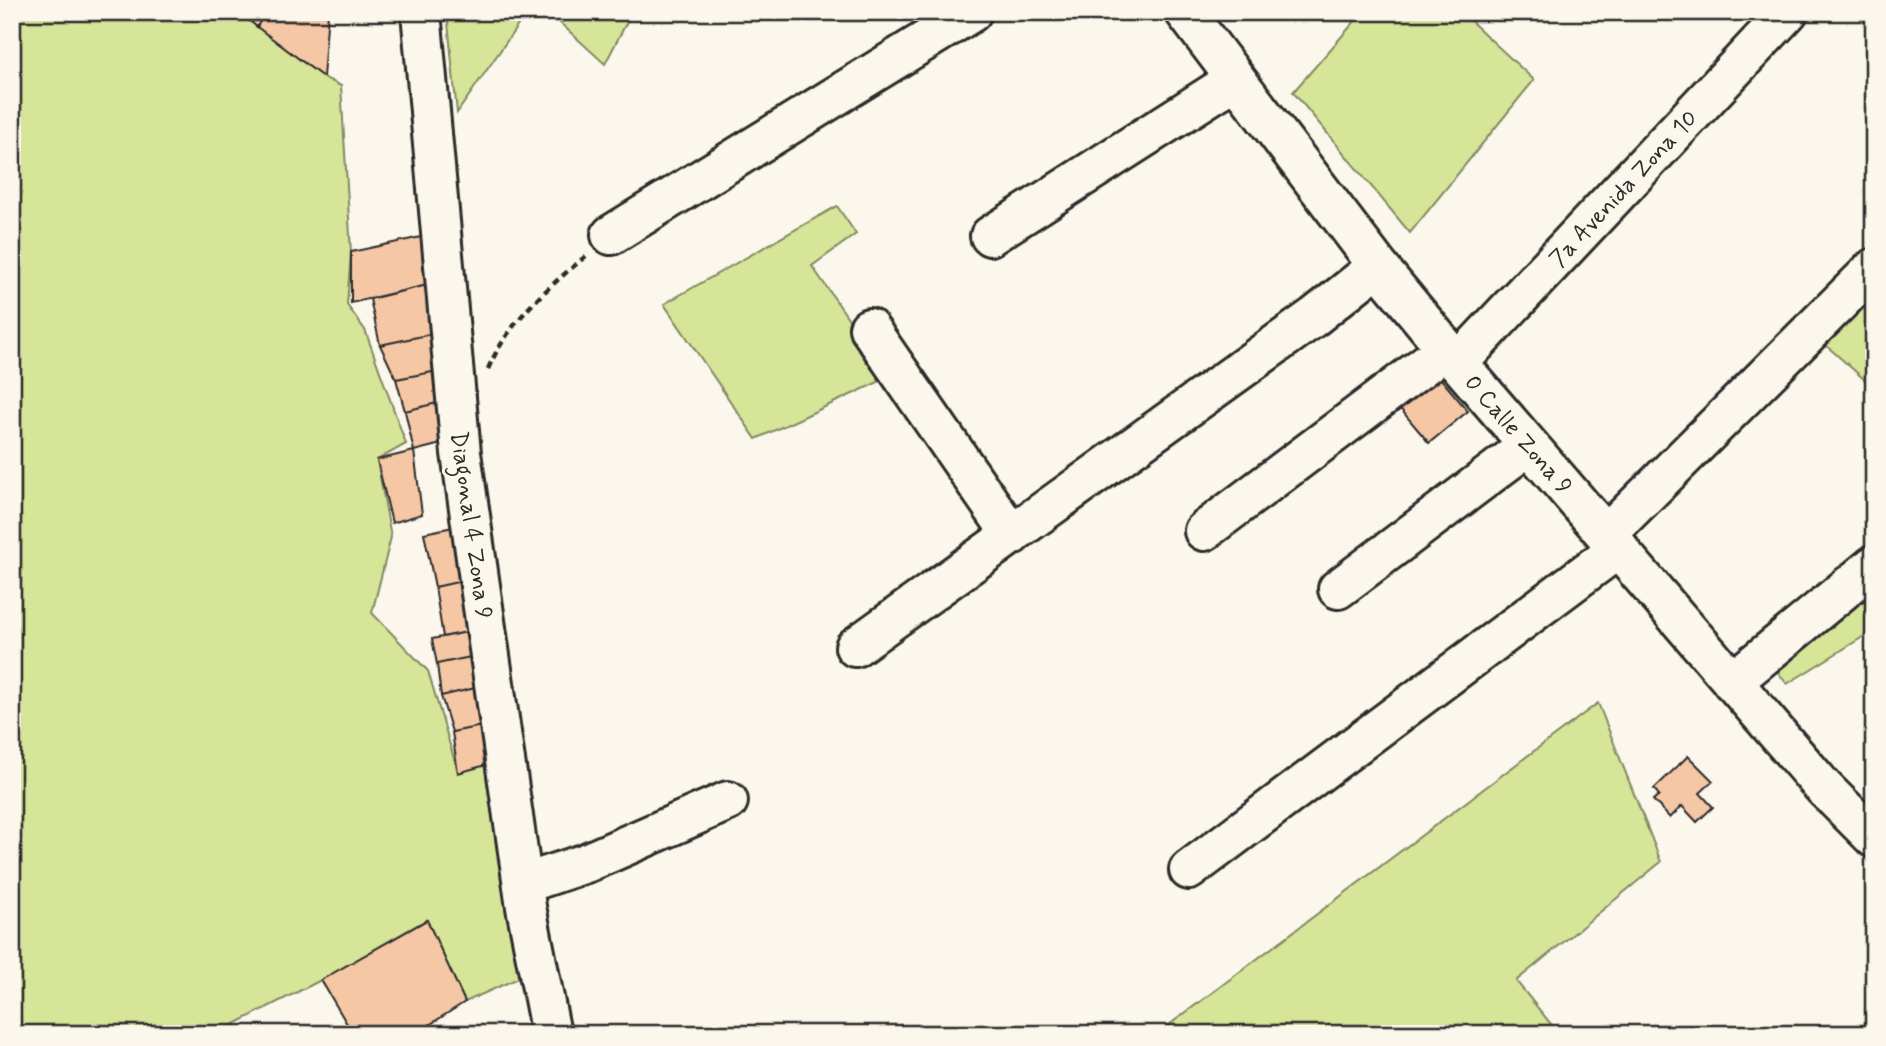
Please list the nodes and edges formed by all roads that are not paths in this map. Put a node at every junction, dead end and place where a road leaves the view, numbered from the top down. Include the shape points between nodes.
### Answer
1 (422, 12) edge
2 (972, 12) edge
3 (1185, 12) edge
4 (1788, 12) edge
5 (1236, 79) junction
6 (611, 235) road end
7 (990, 236) dead end
8 (1378, 265) junction
9 (1874, 268) edge
10 (869, 328) dead end
11 (1452, 356) junction
12 (1528, 446) junction
13 (1204, 531) dead end
14 (1012, 535) junction
15 (1613, 541) junction
16 (1874, 565) edge
17 (1338, 590) dead end
18 (855, 646) dead end
19 (1732, 682) junction
20 (727, 801) dead end
21 (1874, 838) edge
22 (1189, 870) dead end
23 (523, 884) junction
24 (551, 1034) edge

1 - 23 street, Diagonal 4 Zona 9 via 461,453
2 - 6 street
3 - 5 street, 0 Calle Zona 9
4 - 11 street, 7a Avenida Zona 10
5 - 7 street
5 - 8 street, 0 Calle Zona 9
8 - 11 street, 0 Calle Zona 9
8 - 14 street via 1314,317
9 - 15 street
10 - 14 street
11 - 12 street, 0 Calle Zona 9
11 - 13 street, 7a Avenida Zona 10
12 - 15 street, 0 Calle Zona 9
12 - 17 street
14 - 18 street
15 - 19 street, 0 Calle Zona 9
15 - 22 street
16 - 19 street
19 - 21 street, 0 Calle Zona 9
20 - 23 street via 586,863
23 - 24 street, Diagonal 4 Zona 9

